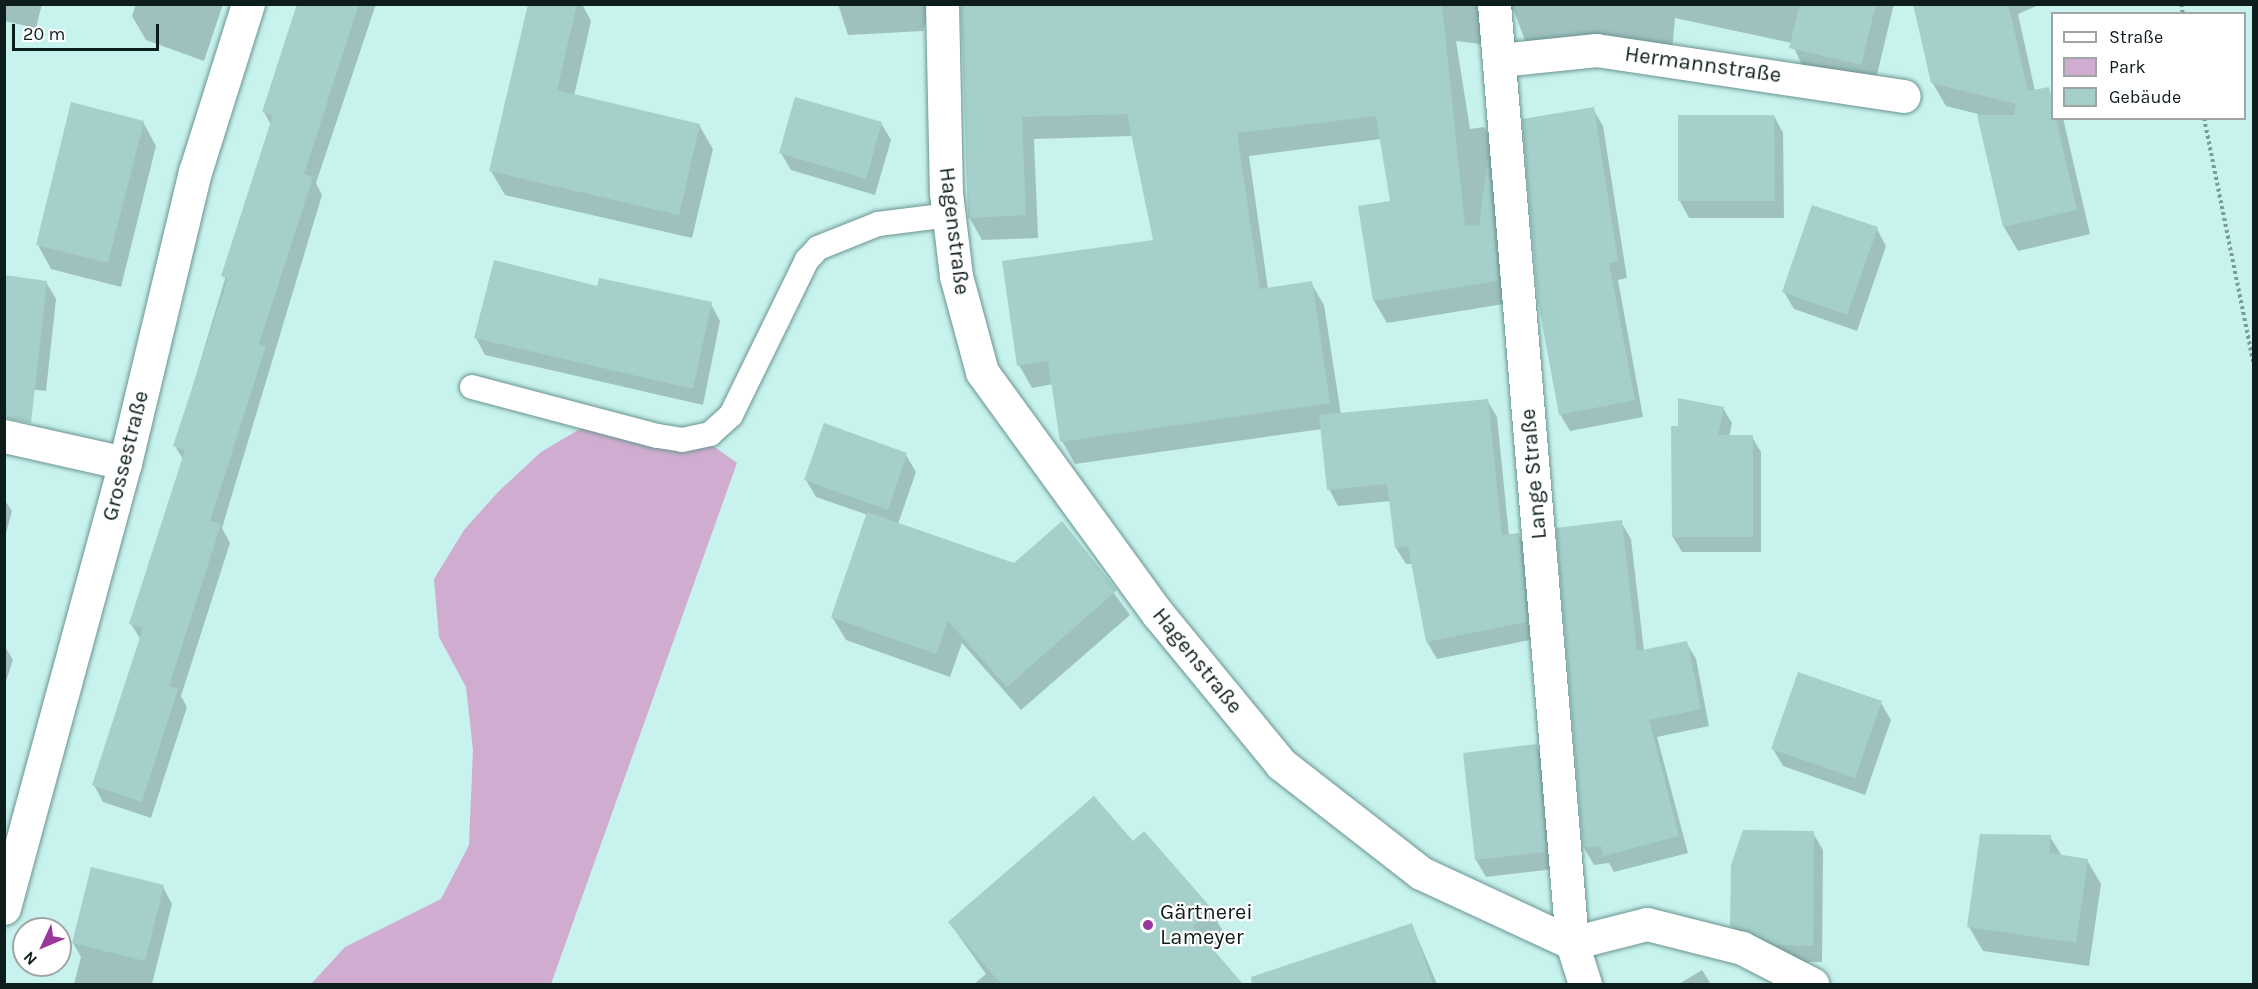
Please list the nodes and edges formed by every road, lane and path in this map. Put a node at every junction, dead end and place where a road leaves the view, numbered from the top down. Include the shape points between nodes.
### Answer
1 (248, 4) edge
2 (942, 4) edge
3 (1494, 4) edge
4 (1500, 60) junction
5 (1904, 96) dead end
6 (2204, 120) edge
7 (949, 215) junction
8 (2253, 365) edge
9 (472, 387) dead end
10 (4, 436) edge
11 (125, 464) junction
12 (4, 908) edge
13 (1572, 943) junction
14 (1585, 984) edge
15 (1812, 984) edge

1 - 11 street, Grossestraße via 195,172
2 - 7 street, Hagenstraße
3 - 4 street, Lange Straße
4 - 5 street, Hermannstraße via 1596,50
4 - 13 street, Lange Straße
6 - 8 path
7 - 9 lane via 878,224 818,248 807,260 731,415 710,434 682,440 658,436
7 - 13 street, Hagenstraße via 956,276 982,372 1158,614 1281,764 1421,873
10 - 11 street
11 - 12 street, Grossestraße
13 - 14 street, Lange Straße
13 - 15 street via 1647,924 1742,948

